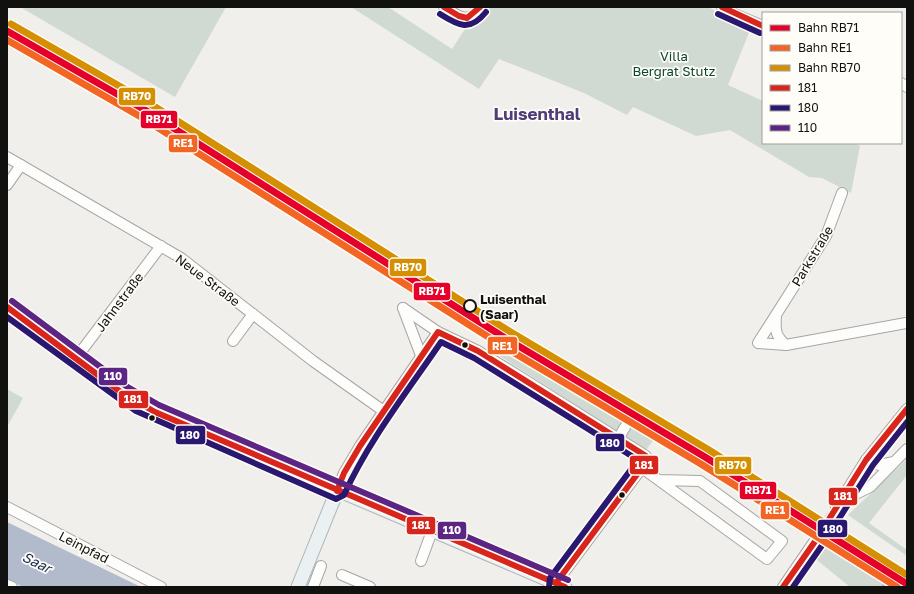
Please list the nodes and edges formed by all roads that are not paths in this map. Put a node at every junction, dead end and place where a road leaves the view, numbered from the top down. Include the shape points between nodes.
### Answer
1 (444, 7) edge
2 (480, 7) edge
3 (722, 7) edge
4 (762, 26) edge
5 (7, 157) edge
6 (21, 165) junction
7 (7, 184) edge
8 (842, 192) dead end
9 (161, 246) junction
10 (7, 307) edge
11 (253, 314) junction
12 (776, 316) junction
13 (907, 322) edge
14 (438, 332) junction
15 (233, 341) dead end
16 (786, 345) junction
17 (76, 358) junction
18 (422, 358) junction
19 (907, 409) edge
20 (385, 412) junction
21 (625, 427) dead end
22 (618, 438) junction
23 (907, 449) edge
24 (866, 460) junction
25 (894, 462) junction
26 (642, 468) junction
27 (659, 480) junction
28 (336, 491) junction
29 (7, 507) edge
30 (432, 531) junction
31 (818, 536) tunnel mouth
32 (421, 560) dead end
33 (321, 566) dead end
34 (342, 575) dead end
35 (7, 585) edge
36 (559, 585) edge
37 (12, 587) edge
38 (161, 587) edge
39 (298, 587) edge
40 (313, 587) edge
41 (370, 587) edge
42 (782, 587) edge

1 - 2 street via 460,17 467,18 472,17
3 - 4 street
5 - 6 street, Neue Straße
6 - 7 street
6 - 9 street, Neue Straße
8 - 12 street, Parkstraße via 826,236
9 - 11 street, Neue Straße via 192,266
9 - 17 street, Jahnstraße
10 - 17 main road
11 - 15 street
11 - 20 street, Neue Straße via 334,377
12 - 16 street via 776,333 779,340
12 - 16 street, Parkstraße via 758,343
13 - 16 street, Parkstraße
14 - 18 street
14 - 18 street via 403,308
14 - 22 street via 478,351
17 - 28 main road via 140,404
18 - 20 street
19 - 24 street
20 - 28 street via 346,469
21 - 22 street
22 - 26 street via 646,456 647,461
23 - 25 street
24 - 25 street via 879,465
24 - 25 street via 838,505 870,487
26 - 27 street
26 - 36 street
27 - 27 street via 767,560 782,541 700,481
28 - 30 main road
28 - 39 main road
29 - 38 street, Leinpfad
30 - 32 street
30 - 36 main road
31 - 42 street
33 - 40 street
34 - 41 street
35 - 37 street

